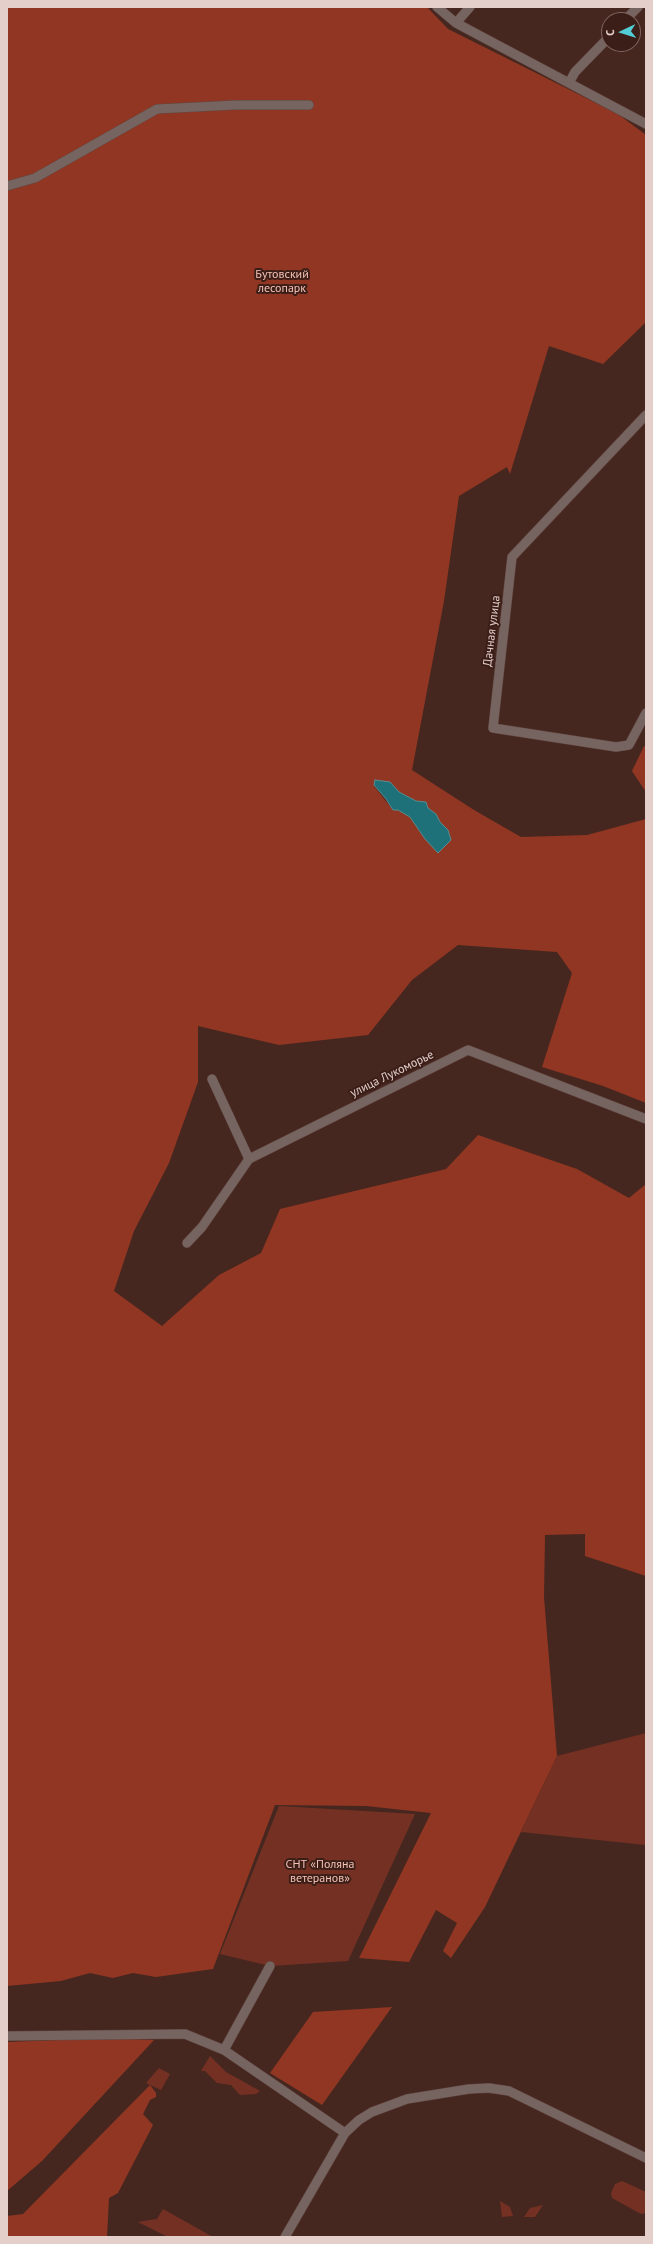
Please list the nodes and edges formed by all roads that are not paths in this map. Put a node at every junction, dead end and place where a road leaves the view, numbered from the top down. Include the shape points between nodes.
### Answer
1 (437, 7) edge
2 (470, 7) edge
3 (456, 23) junction
4 (601, 45) edge
5 (569, 83) junction
6 (309, 105) dead end
7 (646, 124) edge
8 (7, 186) edge
9 (646, 415) edge
10 (646, 713) edge
11 (212, 1079) dead end
12 (646, 1119) edge
13 (249, 1159) junction
14 (187, 1243) dead end
15 (270, 1966) dead end
16 (7, 2036) edge
17 (224, 2050) junction
18 (345, 2133) junction
19 (646, 2158) edge
20 (285, 2237) edge

1 - 3 street
2 - 3 street
3 - 5 street
4 - 5 street via 575,72
5 - 7 street
6 - 8 street via 157,109 35,178
9 - 10 street, Дачная улица via 512,557 493,728 616,747 629,745
11 - 13 street
12 - 13 street, улица Лукоморье via 468,1050
13 - 14 street, улица Лукоморье via 202,1227
15 - 17 street
16 - 17 street via 185,2034
17 - 18 street
18 - 19 street via 359,2120 394,2103 469,2089 489,2088 509,2091
18 - 20 street

